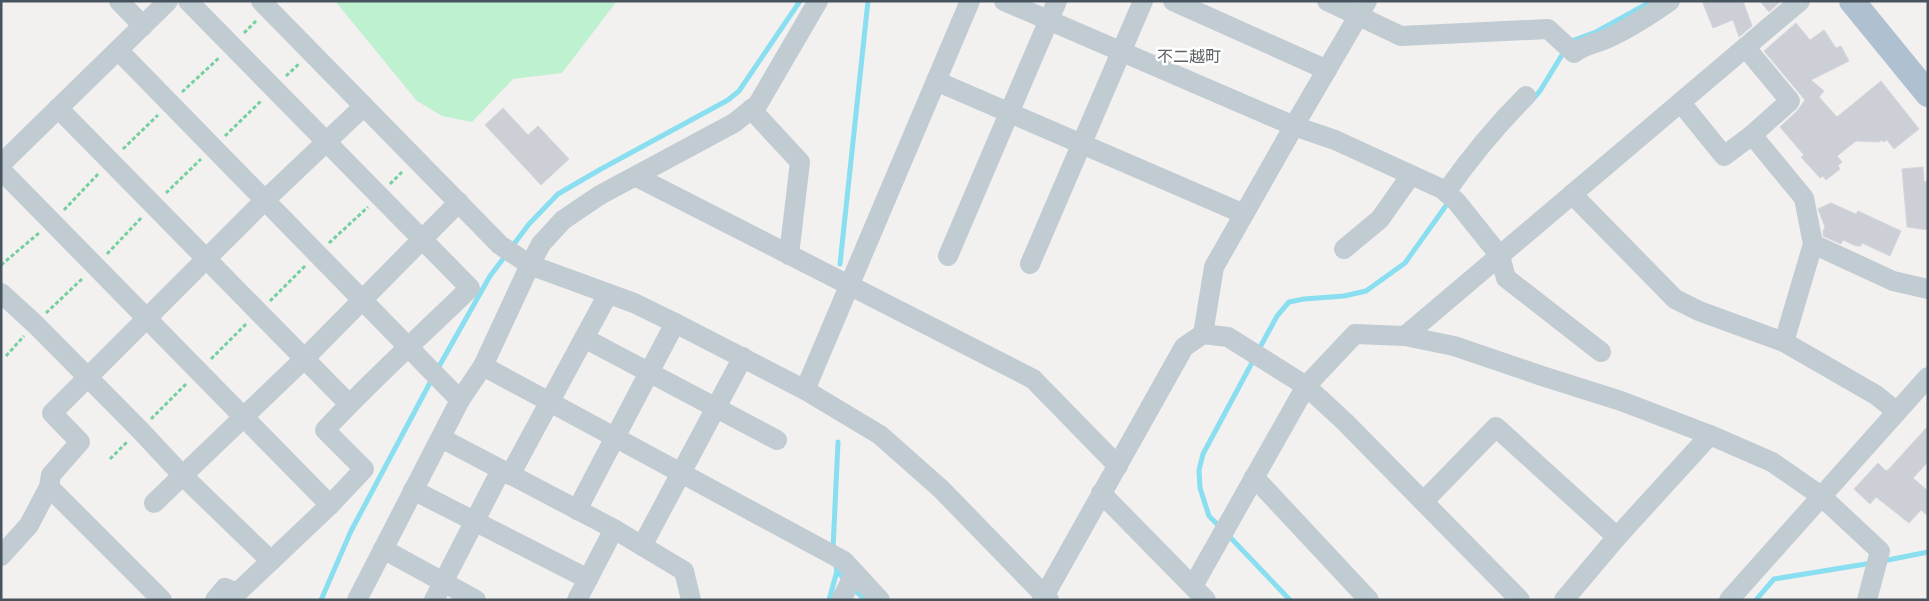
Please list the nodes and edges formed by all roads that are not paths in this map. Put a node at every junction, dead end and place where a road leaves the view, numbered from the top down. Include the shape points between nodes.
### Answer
1 (119, 1) edge
2 (168, 1) edge
3 (188, 1) edge
4 (818, 1) edge
5 (970, 1) edge
6 (1004, 1) edge
7 (1057, 1) edge
8 (1143, 1) edge
9 (1173, 1) edge
10 (1327, 1) edge
11 (1670, 1) edge
12 (1800, 1) edge
13 (1852, 1) edge
14 (265, 5) edge
15 (1363, 8) edge
16 (1049, 20) junction
17 (143, 26) junction
18 (1746, 48) junction
19 (118, 50) junction
20 (1122, 52) junction
21 (1327, 70) junction
22 (936, 81) junction
23 (1928, 94) edge
24 (1526, 96) dead end
25 (1681, 103) junction
26 (364, 106) junction
27 (58, 108) junction
28 (751, 109) junction
29 (1009, 113) junction
30 (1294, 126) junction
31 (1752, 135) junction
32 (325, 142) junction
33 (1082, 144) junction
34 (1, 164) edge
35 (1, 170) edge
36 (1411, 175) junction
37 (637, 177) junction
38 (1572, 194) junction
39 (1451, 196) junction
40 (265, 200) junction
41 (460, 202) junction
42 (1244, 214) junction
43 (422, 241) junction
44 (1813, 244) junction
45 (1344, 249) dead end
46 (789, 255) junction
47 (948, 256) dead end
48 (1500, 256) junction
49 (206, 260) junction
50 (1030, 264) dead end
51 (530, 265) junction
52 (851, 286) junction
53 (1928, 289) edge
54 (1, 293) edge
55 (608, 294) junction
56 (362, 301) junction
57 (148, 318) junction
58 (675, 323) junction
59 (1203, 334) junction
60 (1405, 336) junction
61 (584, 338) junction
62 (1784, 342) junction
63 (410, 348) junction
64 (1601, 352) dead end
65 (743, 357) junction
66 (304, 359) junction
67 (483, 366) junction
68 (649, 373) junction
69 (88, 377) junction
70 (1928, 377) edge
71 (1306, 386) junction
72 (805, 390) junction
73 (460, 400) junction
74 (550, 402) junction
75 (349, 404) junction
76 (716, 408) junction
77 (1897, 412) junction
78 (244, 416) junction
79 (1710, 434) junction
80 (441, 438) junction
81 (615, 438) junction
82 (777, 440) dead end
83 (1118, 466) junction
84 (506, 472) junction
85 (681, 473) junction
86 (183, 476) junction
87 (1254, 477) junction
88 (49, 486) junction
89 (413, 490) junction
90 (1101, 493) junction
91 (1821, 496) junction
92 (1424, 501) junction
93 (154, 504) dead end
94 (330, 505) junction
95 (577, 510) junction
96 (475, 521) junction
97 (614, 529) junction
98 (1617, 537) junction
99 (642, 546) junction
100 (383, 549) junction
101 (1, 556) edge
102 (271, 561) junction
103 (855, 573) junction
104 (588, 578) junction
105 (443, 582) junction
106 (1200, 593) edge
107 (1045, 598) edge
108 (162, 600) edge
109 (215, 600) edge
110 (357, 600) edge
111 (434, 600) edge
112 (476, 600) edge
113 (577, 600) edge
114 (691, 600) edge
115 (841, 600) edge
116 (880, 600) edge
117 (1369, 600) edge
118 (1520, 600) edge
119 (1564, 600) edge
120 (1729, 600) edge
121 (1867, 600) edge

1 - 17 street
2 - 17 street
3 - 32 street
4 - 28 street via 758,104
5 - 22 street
6 - 16 street
7 - 16 street
8 - 20 street
9 - 21 street
10 - 15 street
11 - 15 street via 1642,20 1582,47 1566,47 1548,30 1400,36
12 - 18 street
13 - 23 main road
14 - 26 street
15 - 21 street
16 - 20 street
16 - 29 street
17 - 19 street
18 - 25 street
18 - 31 street via 1790,101
19 - 27 street
19 - 40 street
20 - 30 street
20 - 33 street
21 - 30 street
22 - 29 street
22 - 52 street
24 - 39 street via 1472,154
25 - 31 street via 1724,156
25 - 38 street
26 - 32 street
26 - 41 street
27 - 34 street
27 - 49 street
28 - 37 street via 734,124
28 - 46 street via 800,162
29 - 33 street
29 - 47 street
30 - 36 street via 1335,140
30 - 42 street
31 - 44 street via 1804,198
32 - 40 street
32 - 43 street
33 - 42 street
33 - 50 street
35 - 57 street
36 - 39 street
36 - 45 street via 1380,219
37 - 46 street
37 - 51 street via 600,195 563,220 541,244
38 - 48 street
38 - 62 street via 1675,299
39 - 48 street
40 - 49 street
40 - 56 street
41 - 43 street
41 - 51 street via 500,245
42 - 59 street via 1214,267
43 - 56 street
43 - 63 street via 470,288
44 - 53 street via 1893,282
44 - 62 street
46 - 52 street
48 - 60 street
48 - 64 street via 1506,278
49 - 57 street
49 - 66 street
51 - 55 street
51 - 67 street
52 - 72 street
52 - 83 street via 1033,379
54 - 69 street
55 - 58 street
55 - 61 street
56 - 63 street
56 - 66 street
57 - 69 street
57 - 78 street
58 - 65 street
58 - 68 street
59 - 71 street via 1228,337
59 - 83 street via 1184,348
60 - 71 street via 1355,334
60 - 79 street via 1454,346
61 - 68 street
61 - 74 street
62 - 77 street via 1876,396
63 - 73 street
63 - 75 street
65 - 72 street
65 - 76 street
66 - 75 street
66 - 78 street
67 - 73 street
67 - 74 street
68 - 76 street
68 - 81 street
69 - 86 street
69 - 88 street via 52,413 80,442 51,475
70 - 77 street
71 - 87 street
71 - 92 street
72 - 107 street via 880,435 941,489
73 - 80 street
74 - 81 street
74 - 84 street
75 - 94 street via 325,430 364,469
76 - 82 street
76 - 85 street
77 - 91 street
78 - 86 street
78 - 94 street
79 - 91 street via 1772,462
79 - 98 street
80 - 84 street
80 - 89 street
81 - 85 street
81 - 95 street
83 - 90 street
84 - 95 street
84 - 96 street
85 - 99 street
85 - 103 street via 844,562
86 - 93 street
86 - 102 street
87 - 106 street via 1218,540
87 - 117 street
88 - 101 street via 29,525
88 - 108 street
89 - 96 street
89 - 100 street
90 - 106 street
90 - 107 street
91 - 120 street
91 - 121 street via 1880,551
92 - 98 street via 1496,427
92 - 118 street
94 - 102 street
95 - 97 street
96 - 104 street
96 - 105 street
97 - 99 street
97 - 104 street
98 - 119 street
99 - 114 street via 684,571
100 - 105 street
100 - 110 street
102 - 109 street via 237,593 225,588
103 - 115 street
103 - 116 street
104 - 113 street
105 - 111 street
105 - 112 street

